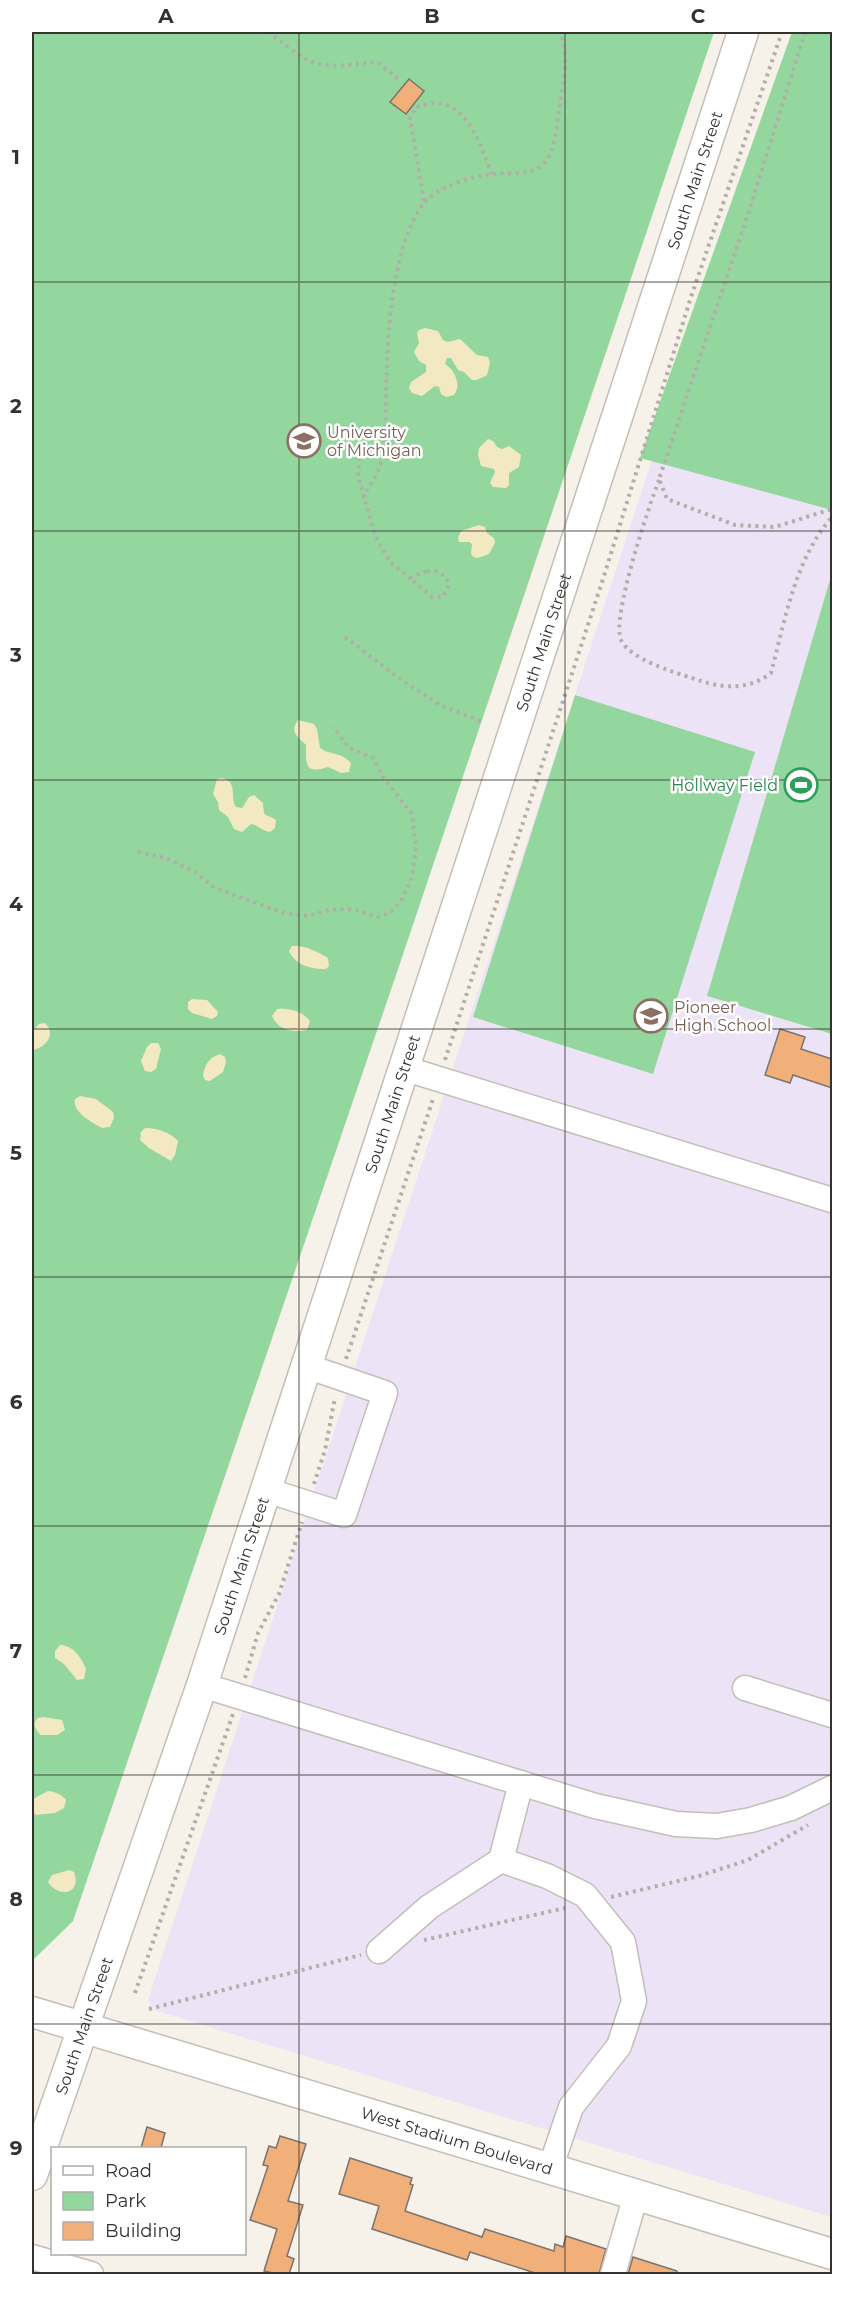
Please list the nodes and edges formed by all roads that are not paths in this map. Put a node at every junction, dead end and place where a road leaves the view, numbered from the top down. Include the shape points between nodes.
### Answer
1 (743, 32) edge
2 (403, 1068) junction
3 (832, 1200) edge
4 (306, 1366) junction
5 (266, 1490) junction
6 (202, 1685) junction
7 (745, 1688) dead end
8 (832, 1715) edge
9 (521, 1783) junction
10 (832, 1788) edge
11 (501, 1860) junction
12 (379, 1951) road end
13 (32, 2012) edge
14 (81, 2027) junction
15 (550, 2169) junction
16 (32, 2175) edge
17 (636, 2195) junction
18 (832, 2254) edge
19 (32, 2257) edge
20 (91, 2274) edge
21 (613, 2274) edge

1 - 2 main road, South Main Street
2 - 3 street
2 - 4 main road, South Main Street
4 - 5 main road, South Main Street
4 - 5 street via 385,1393 344,1515
5 - 6 main road, South Main Street
6 - 9 street
6 - 14 main road, South Main Street
7 - 8 street
9 - 10 street via 595,1806 676,1824 717,1826 791,1808
9 - 11 street
11 - 12 street via 429,1907
11 - 15 street via 585,1895 623,1942 634,2001 619,2046 571,2107
13 - 14 main road, West Stadium Boulevard
14 - 15 main road, West Stadium Boulevard
14 - 16 main road, South Main Street
15 - 17 main road, West Stadium Boulevard
17 - 18 main road, West Stadium Boulevard
17 - 21 street
19 - 20 street

